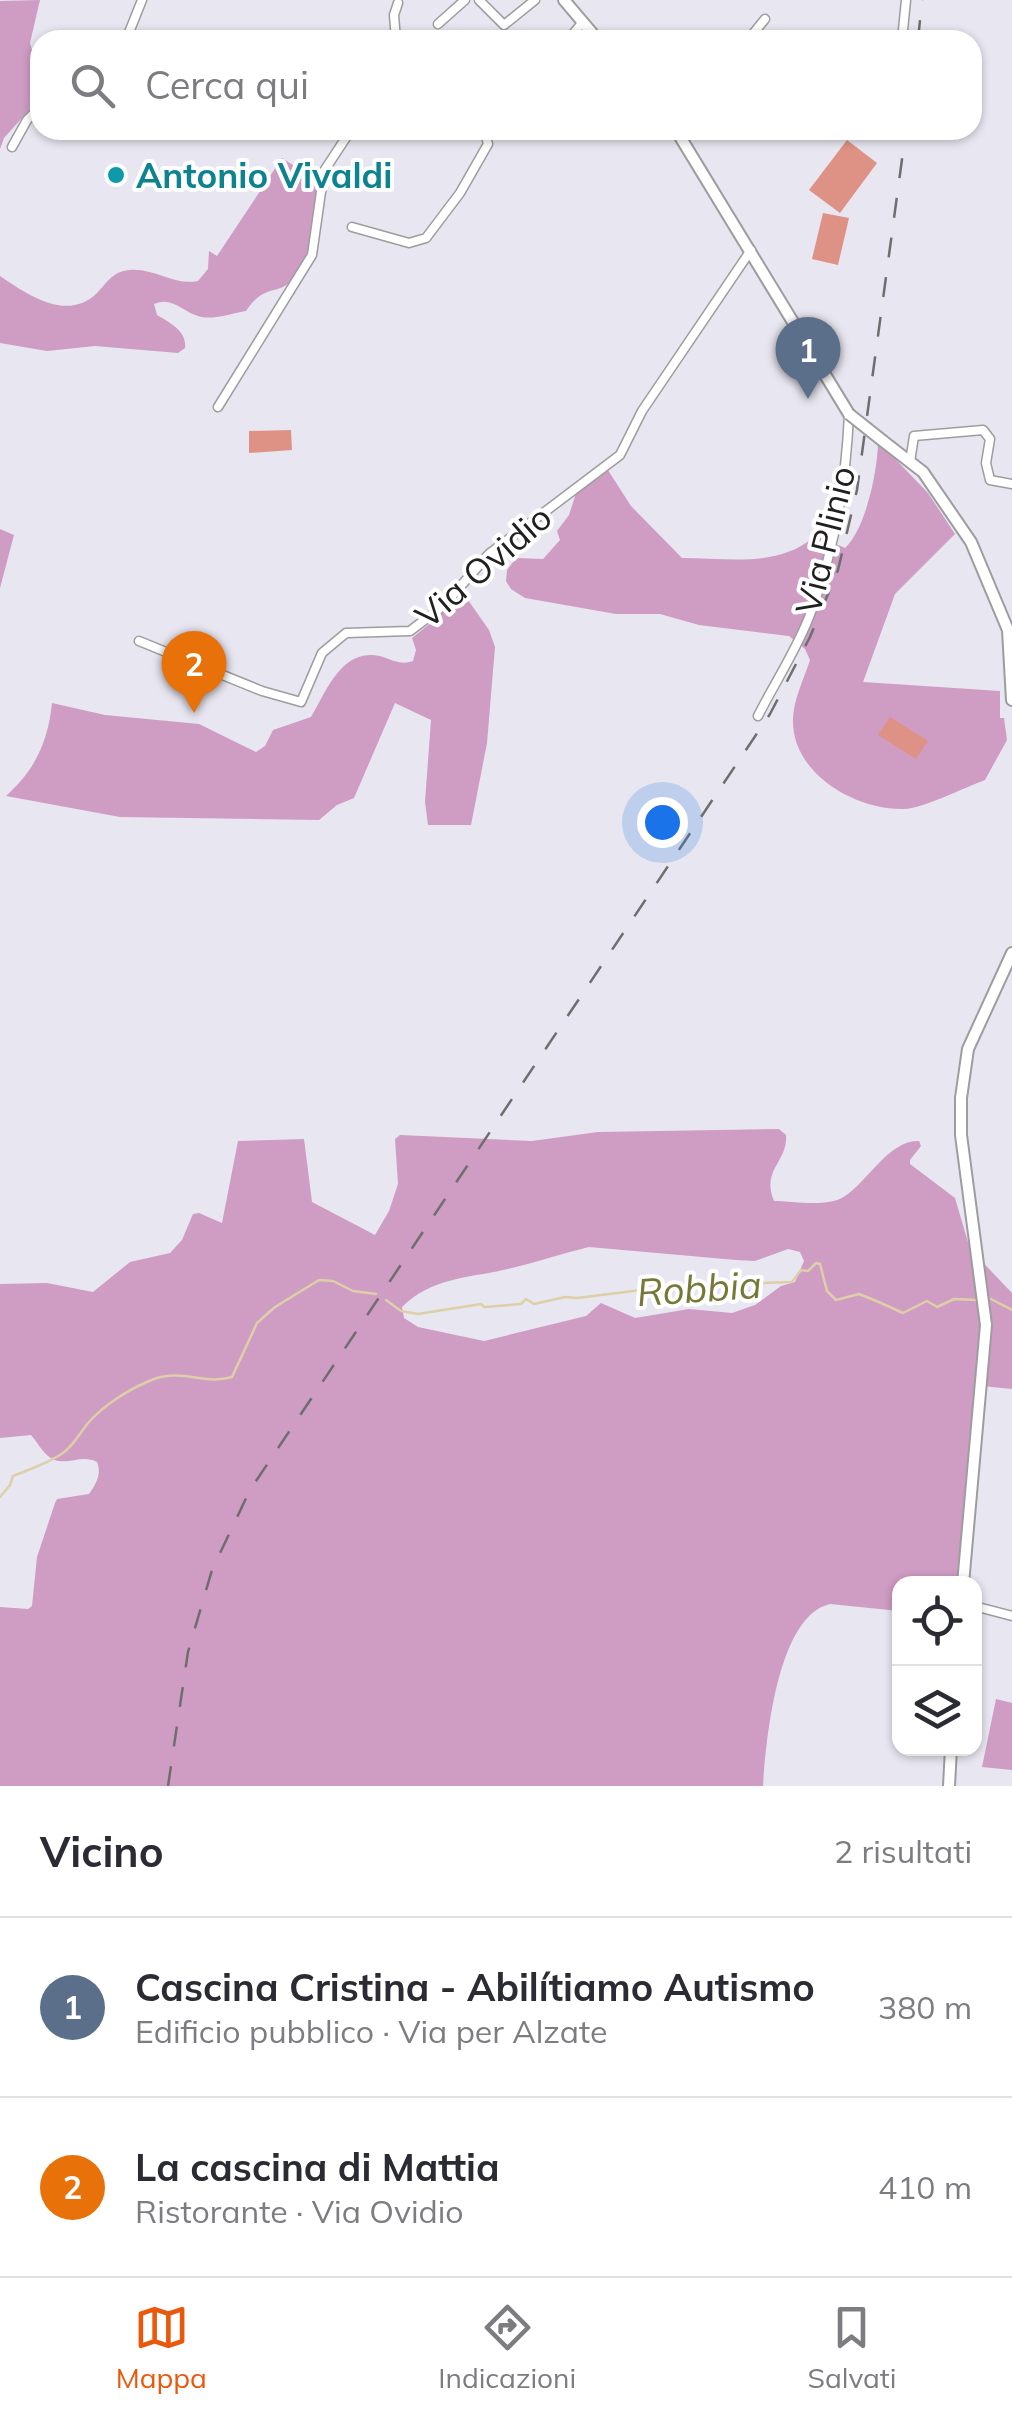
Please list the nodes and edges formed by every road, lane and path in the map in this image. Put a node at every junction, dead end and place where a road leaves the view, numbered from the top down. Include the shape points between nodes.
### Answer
1 (142, 0) edge
2 (465, 0) edge
3 (479, 0) edge
4 (535, 0) edge
5 (564, 0) edge
6 (906, 0) edge
7 (398, 1) edge
8 (764, 19) dead end
9 (582, 22) junction
10 (438, 24) dead end
11 (130, 30) edge
12 (395, 30) edge
13 (576, 30) edge
14 (589, 30) edge
15 (756, 30) edge
16 (903, 30) edge
17 (30, 117) edge
18 (345, 140) edge
19 (487, 140) edge
20 (682, 140) edge
21 (12, 147) dead end
22 (352, 228) dead end
23 (751, 250) junction
24 (218, 407) dead end
25 (848, 414) junction
26 (910, 462) junction
27 (1012, 484) edge
28 (139, 642) dead end
29 (1012, 700) edge
30 (758, 716) dead end
31 (1012, 953) edge
32 (964, 1576) edge
33 (982, 1608) edge
34 (1012, 1616) edge
35 (951, 1756) edge
36 (949, 1786) edge

1 - 11 street
2 - 10 street
3 - 4 street via 504,26
5 - 9 street
6 - 16 street
7 - 12 street
8 - 15 street
9 - 13 street
9 - 14 street
17 - 21 street
18 - 24 street via 324,172 312,255
19 - 22 street via 460,193 426,238 408,242
20 - 23 street
23 - 25 street
23 - 28 street, Via Ovidio via 642,411 620,455 489,554 443,606 410,631 346,634 322,653 301,702
25 - 26 street, bridge
25 - 30 street, Via Plinio via 847,463 811,614
26 - 27 street via 914,436 984,430 990,480
26 - 29 street via 971,542 1008,630
31 - 32 street via 976,1027 964,1071 961,1135 986,1325
33 - 34 street
35 - 36 street

